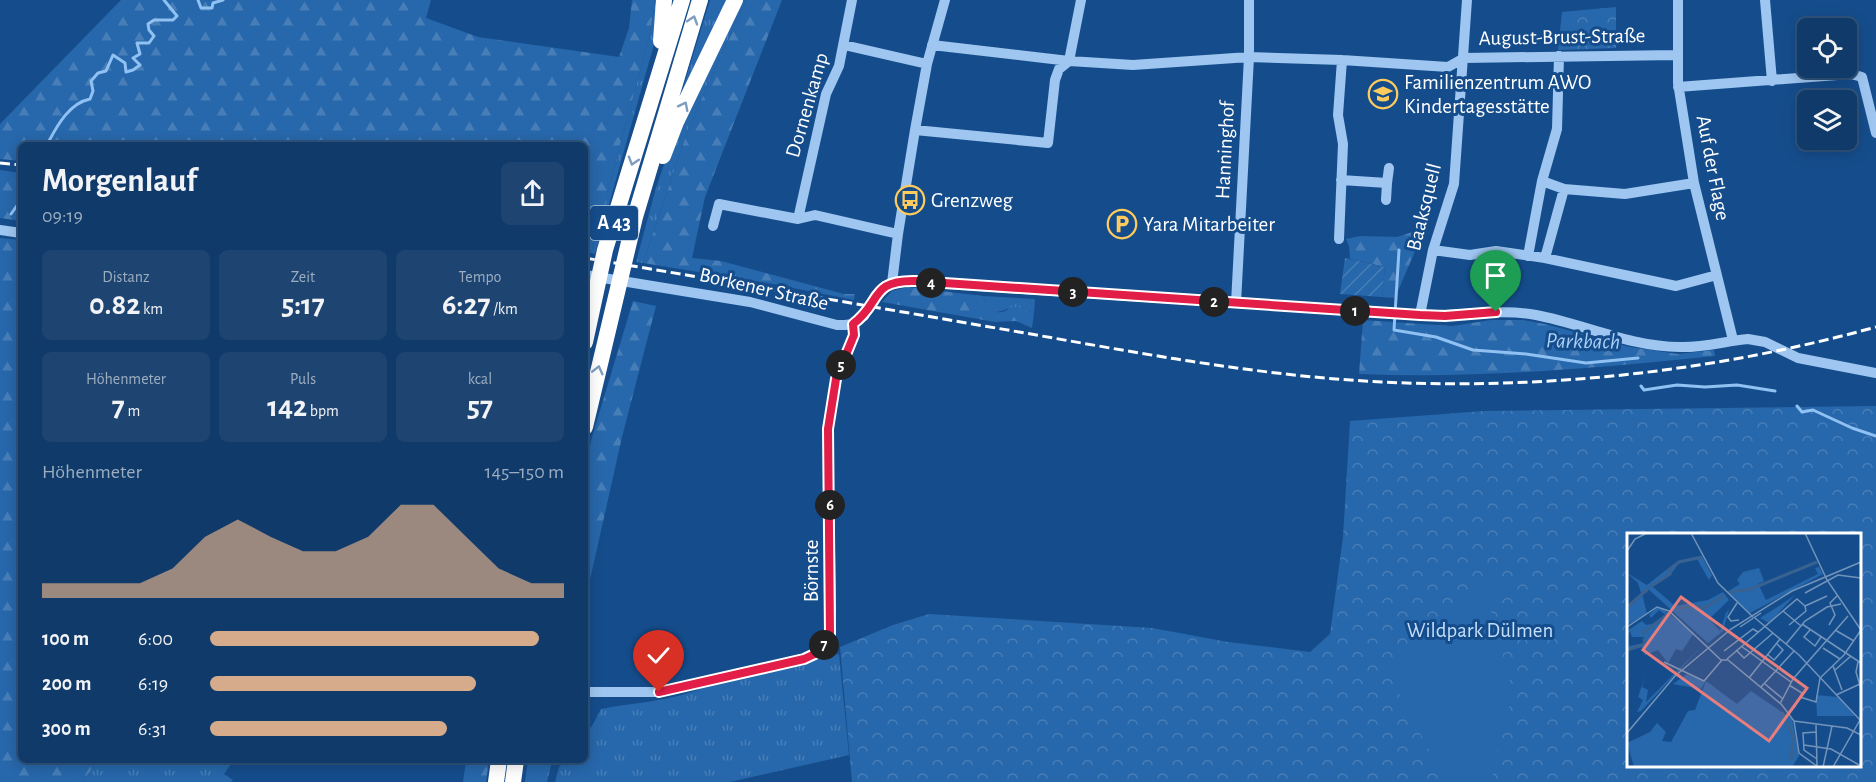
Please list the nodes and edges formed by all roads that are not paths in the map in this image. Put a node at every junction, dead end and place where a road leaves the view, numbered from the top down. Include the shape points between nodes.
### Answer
1 (664, 0) edge
2 (682, 0) edge
3 (700, 0) edge
4 (735, 0) edge
5 (852, 0) edge
6 (945, 0) edge
7 (1081, 0) edge
8 (1249, 0) edge
9 (1467, 0) edge
10 (1678, 0) edge
11 (1765, 0) edge
12 (844, 45) junction
13 (932, 45) junction
14 (1676, 55) junction
15 (1559, 56) junction
16 (1250, 57) junction
17 (1464, 58) junction
18 (1342, 60) junction
19 (1069, 61) junction
20 (927, 64) junction
21 (1773, 81) junction
22 (1678, 87) junction
23 (650, 105) junction
24 (915, 130) junction
25 (1876, 133) edge
26 (1389, 168) dead end
27 (1341, 180) junction
28 (1542, 181) junction
29 (1387, 183) junction
30 (1694, 183) junction
31 (1564, 189) junction
32 (1386, 200) dead end
33 (635, 217) junction
34 (798, 219) junction
35 (713, 226) dead end
36 (0, 230) edge
37 (18, 233) edge
38 (898, 234) junction
39 (1339, 239) dead end
40 (1433, 250) junction
41 (1528, 256) junction
42 (1545, 258) junction
43 (588, 275) edge
44 (1717, 275) junction
45 (892, 283) junction
46 (1236, 303) junction
47 (1420, 315) junction
48 (853, 324) junction
49 (588, 328) edge
50 (1733, 340) junction
51 (1876, 373) edge
52 (588, 414) edge
53 (588, 692) edge
54 (499, 763) edge
55 (516, 763) edge
56 (496, 782) edge
57 (513, 782) edge

1 - 23 highway
2 - 23 highway, A 43
33 -> 3 highway, A 43
33 -> 4 highway
5 - 12 street, Dornenkamp
6 - 13 street
7 - 19 street
8 - 16 street, Hanninghof
9 - 17 street, Baaksquell
10 - 14 street, Auf der Flage
11 - 21 street
12 - 20 street
12 - 34 street, Dornenkamp via 826,94
13 - 19 street, August-Brust-Straße
13 - 20 street
14 - 15 street, August-Brust-Straße
14 - 22 street, Auf der Flage
15 - 17 street, August-Brust-Straße
15 - 28 street via 1557,129
16 - 18 street, August-Brust-Straße
16 - 19 street, August-Brust-Straße via 1133,65
16 - 46 street, Hanninghof
17 - 18 street, August-Brust-Straße via 1448,67
17 - 40 street, Baaksquell via 1454,184
18 - 27 street via 1338,115 1343,144
19 - 24 street via 1059,69 1055,80 1048,143
20 - 24 street
21 - 22 street
21 - 25 street via 1860,75
22 - 30 street, Auf der Flage
23 -> 49 highway, A 43 via 605,250
24 - 38 street
26 - 29 street
27 - 29 street
27 - 39 street
28 - 31 street
28 - 41 street
29 - 32 street
30 - 31 street via 1625,194
30 - 44 street, Auf der Flage
31 - 42 street
52 -> 33 highway, A 43
34 - 35 street via 719,204
34 - 38 street via 815,215
36 - 37 street
38 - 45 street
40 - 41 street via 1470,255 1496,250
40 - 47 street, Baaksquell
41 - 42 street
42 - 44 street via 1676,286
43 - 48 street, Borkener Straße via 776,308 837,325
44 - 50 street, Auf der Flage
45 - 46 street via 915,281
45 - 48 street, Borkener Straße via 875,296 864,316
46 - 47 street
47 - 50 street via 1536,315 1640,343 1680,348
48 - 53 street, Börnste via 854,335 836,379 828,429 830,634 821,651 779,666 659,692
50 - 51 street via 1757,340 1798,357
54 - 56 highway
55 - 57 highway

